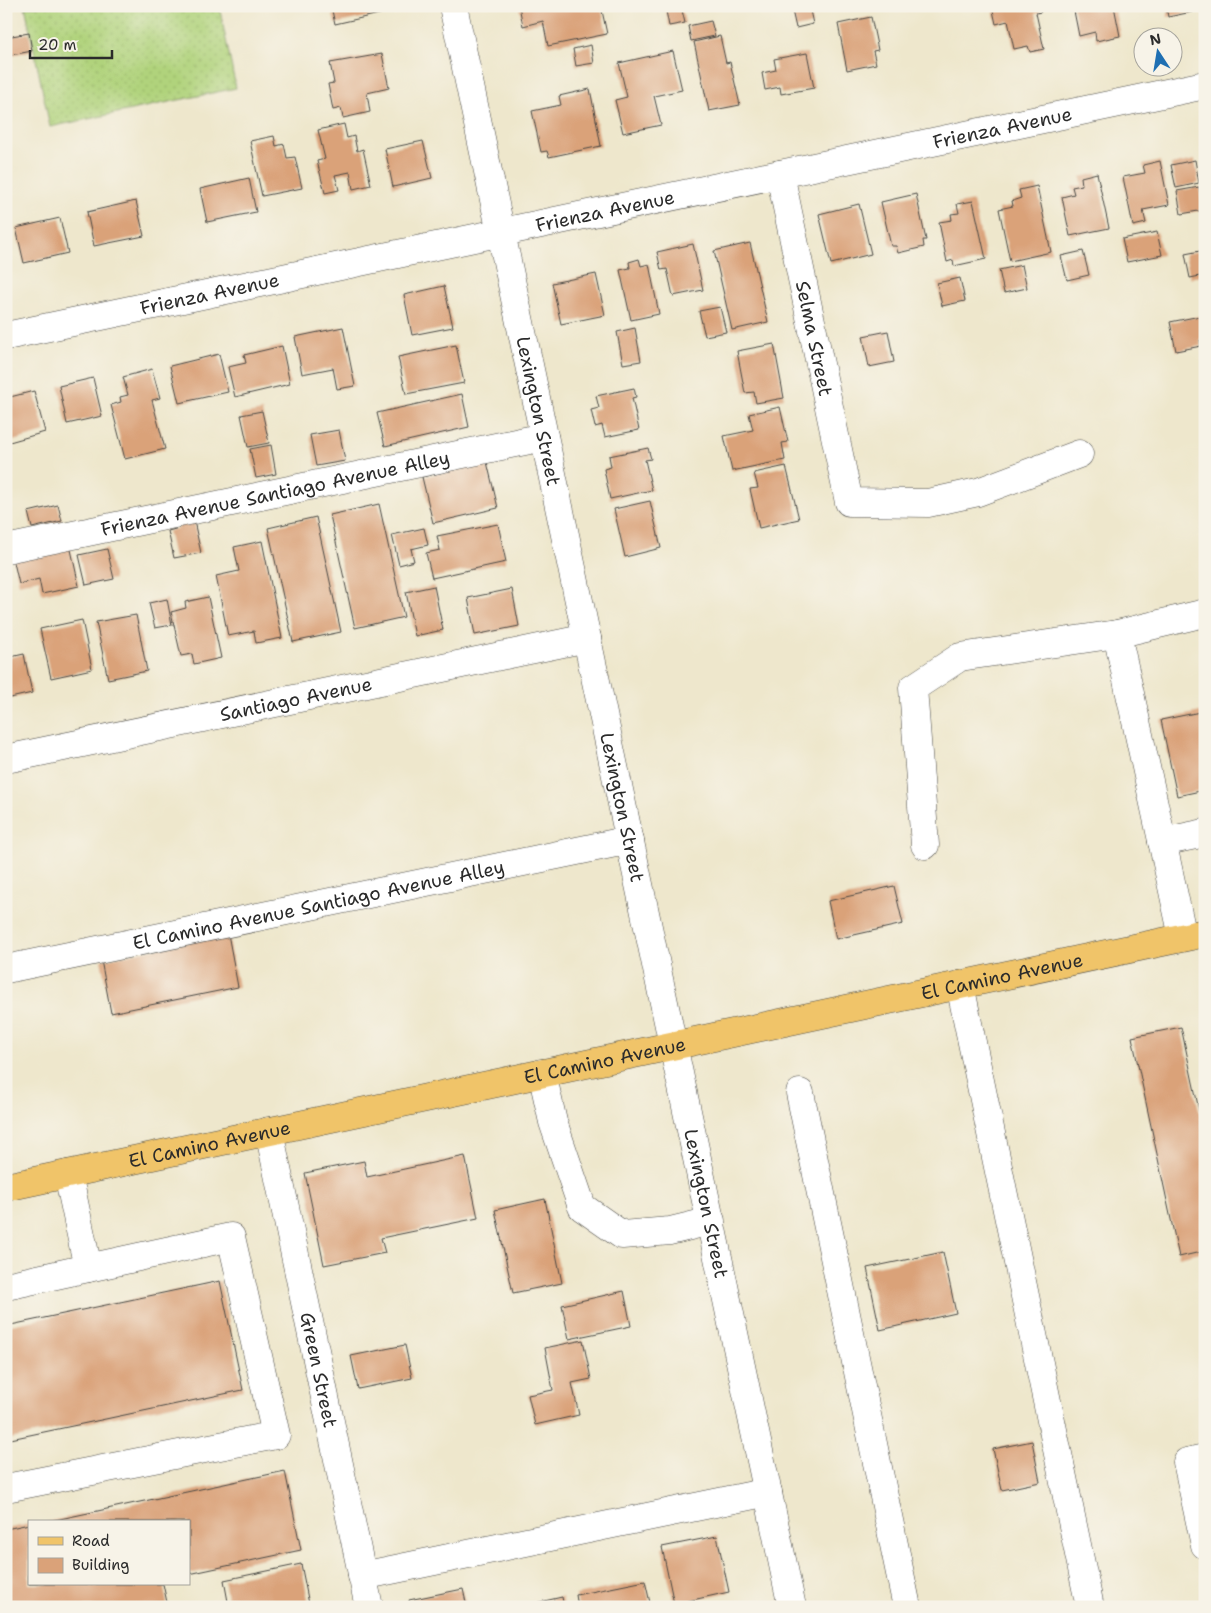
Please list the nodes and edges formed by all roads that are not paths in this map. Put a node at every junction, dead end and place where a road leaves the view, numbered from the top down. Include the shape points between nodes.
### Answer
1 (453, 6) edge
2 (1205, 85) edge
3 (780, 174) junction
4 (501, 232) junction
5 (6, 336) edge
6 (544, 438) junction
7 (1079, 454) dead end
8 (6, 549) edge
9 (1205, 613) edge
10 (1117, 634) junction
11 (587, 638) junction
12 (6, 759) edge
13 (1205, 833) edge
14 (630, 840) junction
15 (1162, 842) junction
16 (925, 845) dead end
17 (1194, 935) edge
18 (6, 969) edge
19 (960, 984) junction
20 (673, 1045) junction
21 (542, 1073) junction
22 (800, 1093) dead end
23 (269, 1131) junction
24 (68, 1174) junction
25 (6, 1187) edge
26 (711, 1221) junction
27 (88, 1268) junction
28 (6, 1286) edge
29 (1196, 1460) edge
30 (6, 1488) edge
31 (768, 1492) junction
32 (1205, 1545) edge
33 (362, 1576) junction
34 (369, 1607) edge
35 (792, 1607) edge
36 (907, 1607) edge
37 (1090, 1607) edge

1 - 4 street, Lexington Street
2 - 3 street, Frienza Avenue
3 - 4 street, Frienza Avenue
3 - 7 street, Selma Street via 849,502 928,503 978,492
4 - 5 street, Frienza Avenue
4 - 6 street, Lexington Street
6 - 8 street, Frienza Avenue Santiago Avenue Alley
6 - 11 street, Lexington Street
9 - 10 street
10 - 15 street
10 - 16 street via 960,657 913,688
11 - 12 street, Santiago Avenue
11 - 14 street, Lexington Street
13 - 15 street
14 - 18 street, El Camino Avenue Santiago Avenue Alley
14 - 20 street, Lexington Street
15 - 17 street
17 - 19 main road, El Camino Avenue
19 - 20 main road, El Camino Avenue
19 - 37 street
20 - 21 main road, El Camino Avenue
20 - 26 street, Lexington Street
21 - 23 main road, El Camino Avenue
21 - 26 street via 553,1122 582,1207 622,1235 670,1231
22 - 36 street
23 - 24 main road, El Camino Avenue
23 - 33 street, Green Street
24 - 25 main road, El Camino Avenue
24 - 27 street
26 - 31 street, Lexington Street
27 - 28 street
27 - 30 street via 231,1237 276,1435
29 - 32 street
31 - 33 street
31 - 35 street, Lexington Street
33 - 34 street, Green Street

